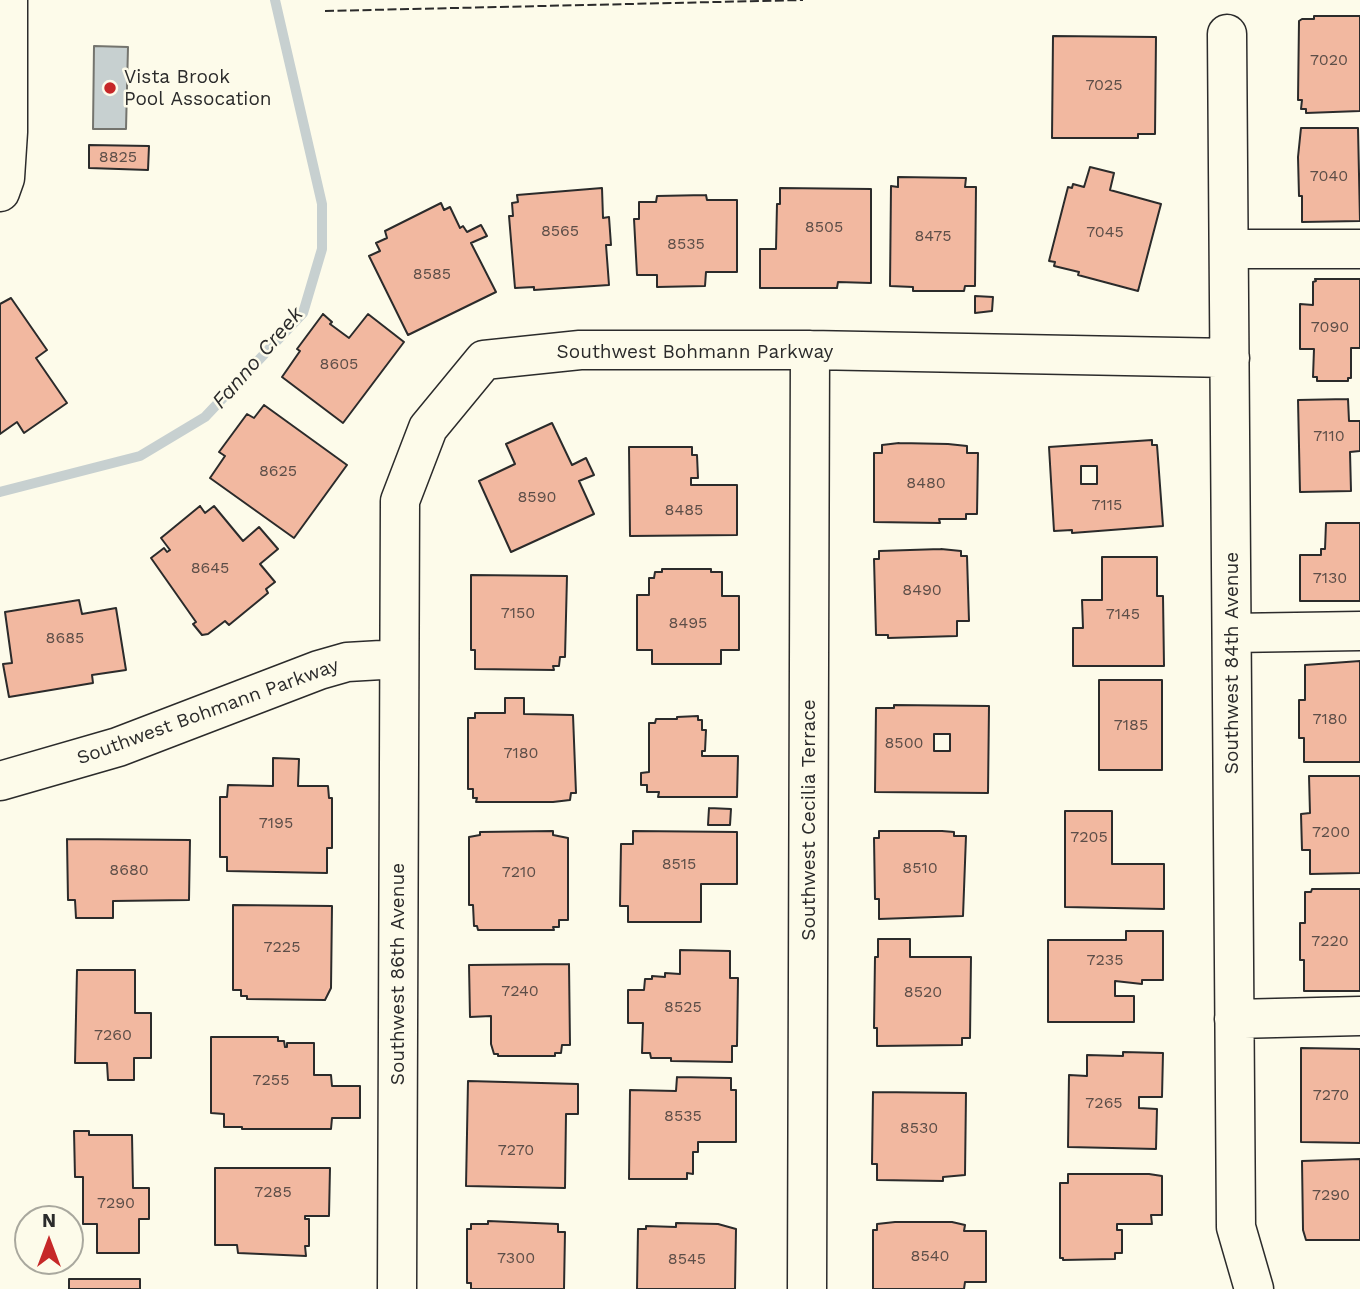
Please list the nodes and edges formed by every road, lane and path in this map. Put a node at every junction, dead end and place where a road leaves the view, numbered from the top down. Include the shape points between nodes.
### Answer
1 (8, 0) edge
2 (1227, 34) dead end
3 (0, 192) edge
4 (1229, 249) junction
5 (1360, 249) edge
6 (810, 351) junction
7 (1230, 358) junction
8 (1360, 631) edge
9 (1232, 633) junction
10 (399, 659) junction
11 (0, 781) edge
12 (1360, 1016) edge
13 (1234, 1019) junction
14 (397, 1289) edge
15 (807, 1289) edge
16 (1254, 1289) edge

1 - 3 street via 8,132
2 - 4 street, Southwest 84th Avenue
4 - 5 street
4 - 7 street, Southwest 84th Avenue
6 - 7 street, Southwest Bohmann Parkway
6 - 10 street, Southwest Bohmann Parkway via 580,350 484,360 428,428 400,501
6 - 15 street, Southwest Cecilia Terrace
7 - 9 street, Southwest 84th Avenue
8 - 9 street
9 - 13 street, Southwest 84th Avenue
10 - 11 street, Southwest Bohmann Parkway via 347,662 320,670 118,747
10 - 14 street, Southwest 86th Avenue
12 - 13 street
13 - 16 street, Southwest 84th Avenue via 1236,1227

